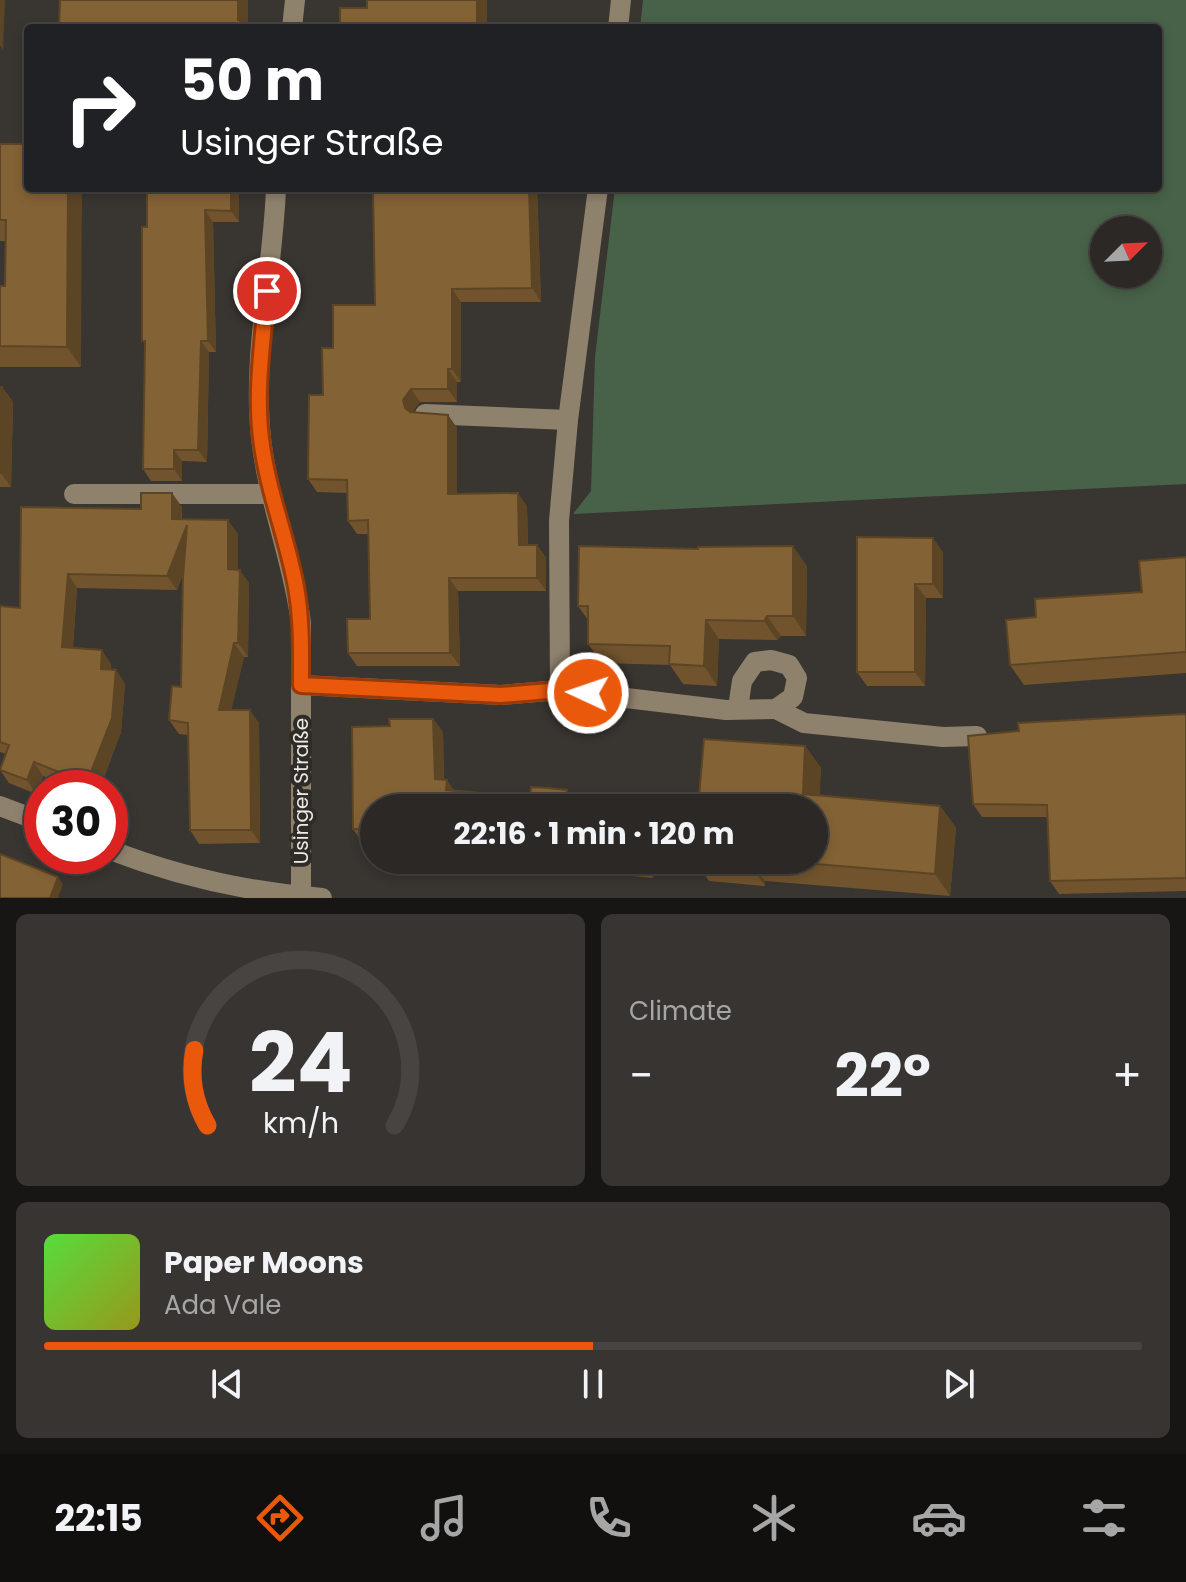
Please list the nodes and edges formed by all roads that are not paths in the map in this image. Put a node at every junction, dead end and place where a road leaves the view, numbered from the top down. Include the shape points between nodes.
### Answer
1 (295, 0) edge
2 (621, 0) edge
3 (292, 24) edge
4 (618, 24) edge
5 (276, 192) edge
6 (597, 192) edge
7 (425, 414) edge
8 (568, 420) junction
9 (74, 494) dead end
10 (270, 494) junction
11 (301, 685) junction
12 (560, 690) junction
13 (738, 708) junction
14 (776, 709) junction
15 (977, 736) edge
16 (0, 806) edge
17 (24, 815) edge
18 (128, 857) edge
19 (220, 890) edge
20 (301, 896) edge
21 (322, 898) edge

1 - 3 street
2 - 4 street
5 - 10 street, Usinger Straße via 259,382
6 - 8 street
7 - 8 street
8 - 12 street via 559,521
9 - 10 street
10 - 11 street, Usinger Straße via 296,585
11 - 12 street via 501,695
11 - 20 street, Usinger Straße
12 - 13 street
13 - 14 street
13 - 14 street via 747,671 755,662 771,660 789,665 797,678 793,697
14 - 15 street via 804,723
16 - 17 street
18 - 19 street
19 - 20 street
20 - 21 street

